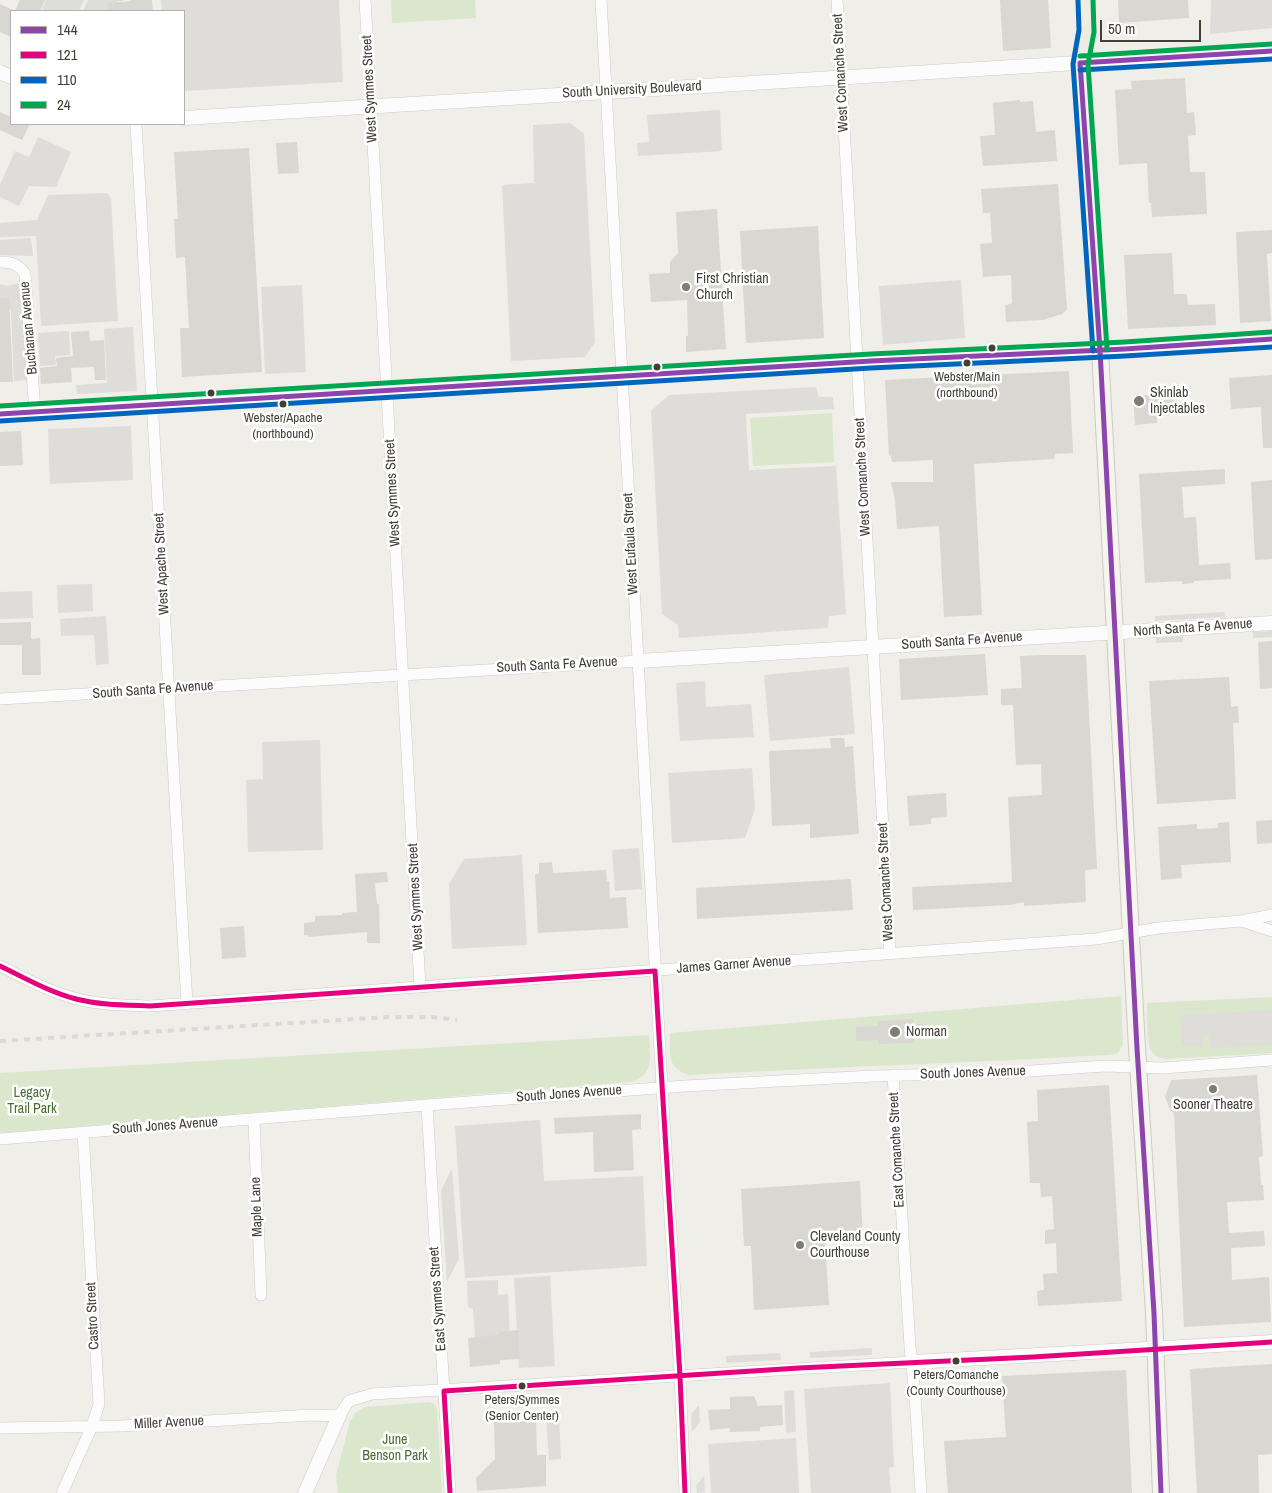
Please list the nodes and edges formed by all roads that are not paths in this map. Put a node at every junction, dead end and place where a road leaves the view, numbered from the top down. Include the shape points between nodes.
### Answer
1 (365, 0) edge
2 (601, 0) edge
3 (837, 0) edge
4 (1085, 0) edge
5 (1272, 51) edge
6 (1080, 64) junction
7 (841, 78) junction
8 (606, 92) junction
9 (372, 107) junction
10 (185, 118) edge
11 (136, 125) edge
12 (0, 262) edge
13 (1272, 339) edge
14 (1100, 350) junction
15 (857, 362) junction
16 (622, 376) junction
17 (387, 390) junction
18 (153, 405) junction
19 (35, 412) junction
20 (0, 414) edge
21 (1272, 623) edge
22 (1115, 632) junction
23 (873, 647) junction
24 (638, 661) junction
25 (404, 674) junction
26 (168, 688) junction
27 (0, 699) edge
28 (1272, 915) edge
29 (1241, 921) junction
30 (1272, 931) edge
31 (1132, 933) junction
32 (890, 954) junction
33 (0, 966) edge
34 (655, 971) junction
35 (420, 986) junction
36 (187, 1004) junction
37 (1272, 1060) edge
38 (1139, 1066) junction
39 (893, 1075) junction
40 (662, 1087) junction
41 (427, 1104) junction
42 (254, 1120) junction
43 (83, 1132) junction
44 (0, 1139) edge
45 (261, 1295) dead end
46 (1272, 1342) edge
47 (1156, 1348) junction
48 (912, 1362) junction
49 (680, 1376) junction
50 (444, 1391) junction
51 (339, 1416) junction
52 (92, 1426) junction
53 (0, 1428) edge
54 (62, 1493) edge
55 (305, 1493) edge
56 (450, 1493) edge
57 (685, 1493) edge
58 (921, 1493) edge
59 (1161, 1493) edge

1 - 9 street, West Symmes Street
2 - 8 street, West Eufaula Street
3 - 7 street, West Comanche Street
4 - 6 main road via 1087,31
5 - 6 street, South University Boulevard
6 - 7 street, South University Boulevard
6 - 14 main road
7 - 8 street, South University Boulevard
7 - 15 street, West Comanche Street
8 - 9 street, South University Boulevard
8 - 16 street, West Eufaula Street
9 - 10 street, South University Boulevard
9 - 17 street, West Symmes Street
11 - 18 street, West Apache Street
12 - 19 street, Buchanan Avenue via 16,264 24,274
13 - 14 street
14 - 15 street
14 - 22 main road
15 - 16 street
15 - 23 street, West Comanche Street
16 - 17 street
16 - 24 street, West Eufaula Street
17 - 18 street
17 - 25 street, West Symmes Street
18 - 19 street
18 - 26 street, West Apache Street
19 - 20 street
21 - 22 street, North Santa Fe Avenue
22 - 23 street, South Santa Fe Avenue
22 - 31 main road
23 - 24 street, South Santa Fe Avenue
23 - 32 street, West Comanche Street
24 - 25 street, South Santa Fe Avenue
24 - 34 street, West Eufaula Street
25 - 26 street, South Santa Fe Avenue
25 - 35 street, West Symmes Street
26 - 27 street, South Santa Fe Avenue
26 - 36 street, West Apache Street
28 - 29 street, James Garner Avenue
29 - 30 street, James Garner Avenue
29 - 31 street, James Garner Avenue
31 - 32 street, James Garner Avenue via 1096,939
31 - 38 main road
32 - 34 street, James Garner Avenue
33 - 36 street, James Garner Avenue via 62,995 95,1003
34 - 35 street, James Garner Avenue
34 - 40 street, West Eufaula Street
35 - 36 street, James Garner Avenue
37 - 38 street, South Jones Avenue via 1163,1068
38 - 39 street, South Jones Avenue
38 - 47 main road
39 - 40 street, South Jones Avenue
39 - 48 street, East Comanche Street
40 - 41 street, South Jones Avenue
40 - 49 street, West Eufaula Street
41 - 42 street, South Jones Avenue
41 - 50 street, East Symmes Street
42 - 43 street, South Jones Avenue
42 - 45 street, Maple Lane
43 - 44 street, South Jones Avenue
43 - 52 street, Castro Street via 98,1404
46 - 47 street
47 - 48 street
47 - 59 main road
48 - 49 street
48 - 58 street, East Comanche Street
49 - 50 street
49 - 57 street, West Eufaula Street
50 - 51 street via 372,1394 349,1401
50 - 56 street, East Symmes Street
51 - 52 street, Miller Avenue via 312,1414
51 - 55 street
52 - 53 street, Miller Avenue
52 - 54 street, Castro Street

